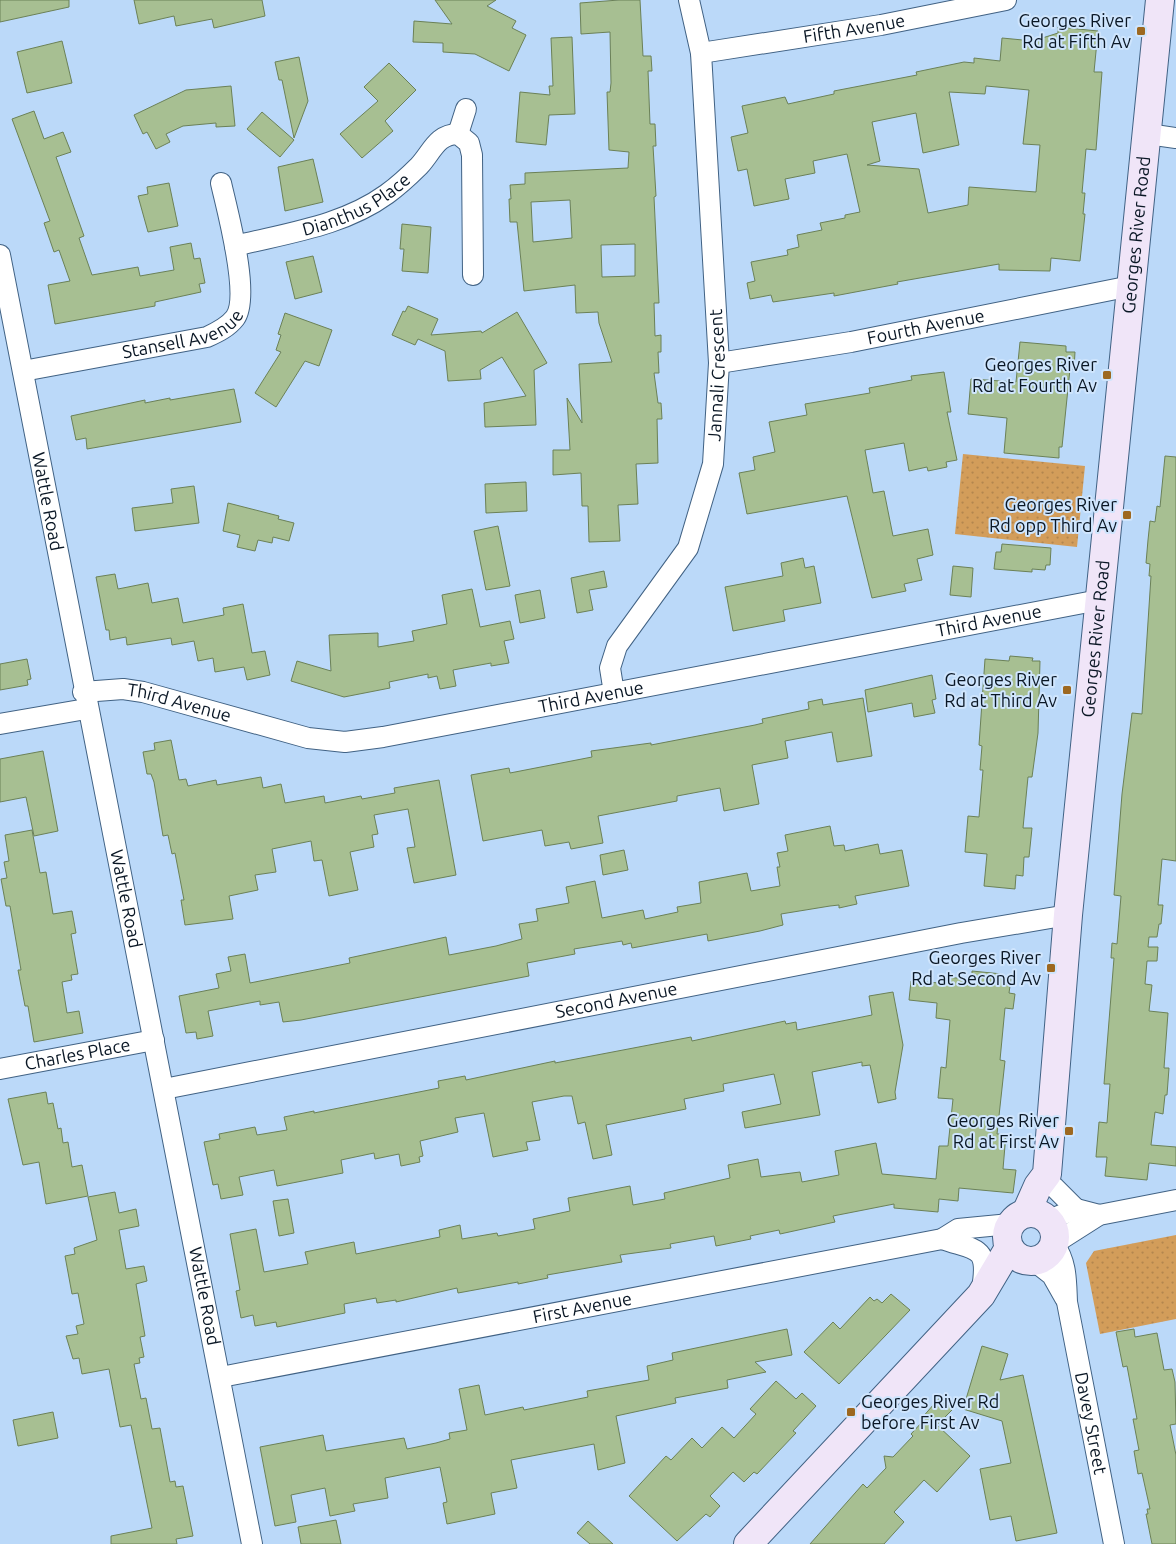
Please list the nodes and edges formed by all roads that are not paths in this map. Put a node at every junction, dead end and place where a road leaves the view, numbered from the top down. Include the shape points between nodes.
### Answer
1 (689, 0) edge
2 (1006, 0) edge
3 (1160, 0) edge
4 (701, 54) junction
5 (466, 109) dead end
6 (458, 134) junction
7 (1148, 134) junction
8 (1176, 138) edge
9 (221, 183) dead end
10 (235, 246) junction
11 (1, 267) edge
12 (473, 275) dead end
13 (1131, 286) junction
14 (719, 362) junction
15 (23, 372) junction
16 (1099, 600) junction
17 (614, 693) junction
18 (85, 701) junction
19 (0, 724) edge
20 (1068, 914) junction
21 (154, 1040) junction
22 (0, 1068) edge
23 (164, 1089) junction
24 (1050, 1180) junction
25 (1176, 1200) edge
26 (1076, 1210) junction
27 (1099, 1215) junction
28 (1034, 1236) junction
29 (942, 1238) junction
30 (981, 1295) junction
31 (220, 1377) junction
32 (252, 1544) edge
33 (748, 1544) edge
34 (1114, 1544) edge

1 - 4 street, Jannali Crescent
2 - 4 street, Fifth Avenue via 881,25
3 - 7 street, Georges River Road
4 - 14 street, Jannali Crescent
5 - 6 street
6 - 10 street, Dianthus Place via 438,140 419,165 387,194 356,213 328,224
6 - 12 street via 469,143 472,154
7 - 8 street
7 - 13 street, Georges River Road
9 - 10 street, Stansell Avenue
10 - 15 street, Stansell Avenue via 241,302 236,317 223,330 208,337
11 - 15 street, Wattle Road
13 - 14 street, Fourth Avenue via 852,342
13 - 16 street, Georges River Road
14 - 17 street, Jannali Crescent via 713,464 688,548 616,646 610,668
15 - 18 street, Wattle Road
16 - 17 street, Third Avenue
16 - 20 street, Georges River Road
17 - 18 street, Third Avenue via 345,742 308,738 143,692 123,689
18 - 19 street, Third Avenue
18 - 21 street, Wattle Road
20 - 23 street, Second Avenue via 951,934
20 - 24 street, Georges River Road
21 - 22 street, Charles Place
21 - 23 street, Wattle Road
23 - 31 street, Wattle Road
24 - 26 street
24 - 28 street, Georges River Road via 1038,1186
25 - 27 street, First Avenue
26 - 27 street, First Avenue
26 - 28 street, First Avenue
27 - 28 street, First Avenue
28 - 29 street, First Avenue via 958,1228
28 - 30 street, Georges River Road via 997,1289
28 - 34 street, Davey Street via 1062,1256 1066,1268 1067,1302
29 - 30 street, First Avenue via 980,1253 985,1269
29 - 31 street, First Avenue
30 - 33 street, Georges River Road
31 - 32 street, Wattle Road

